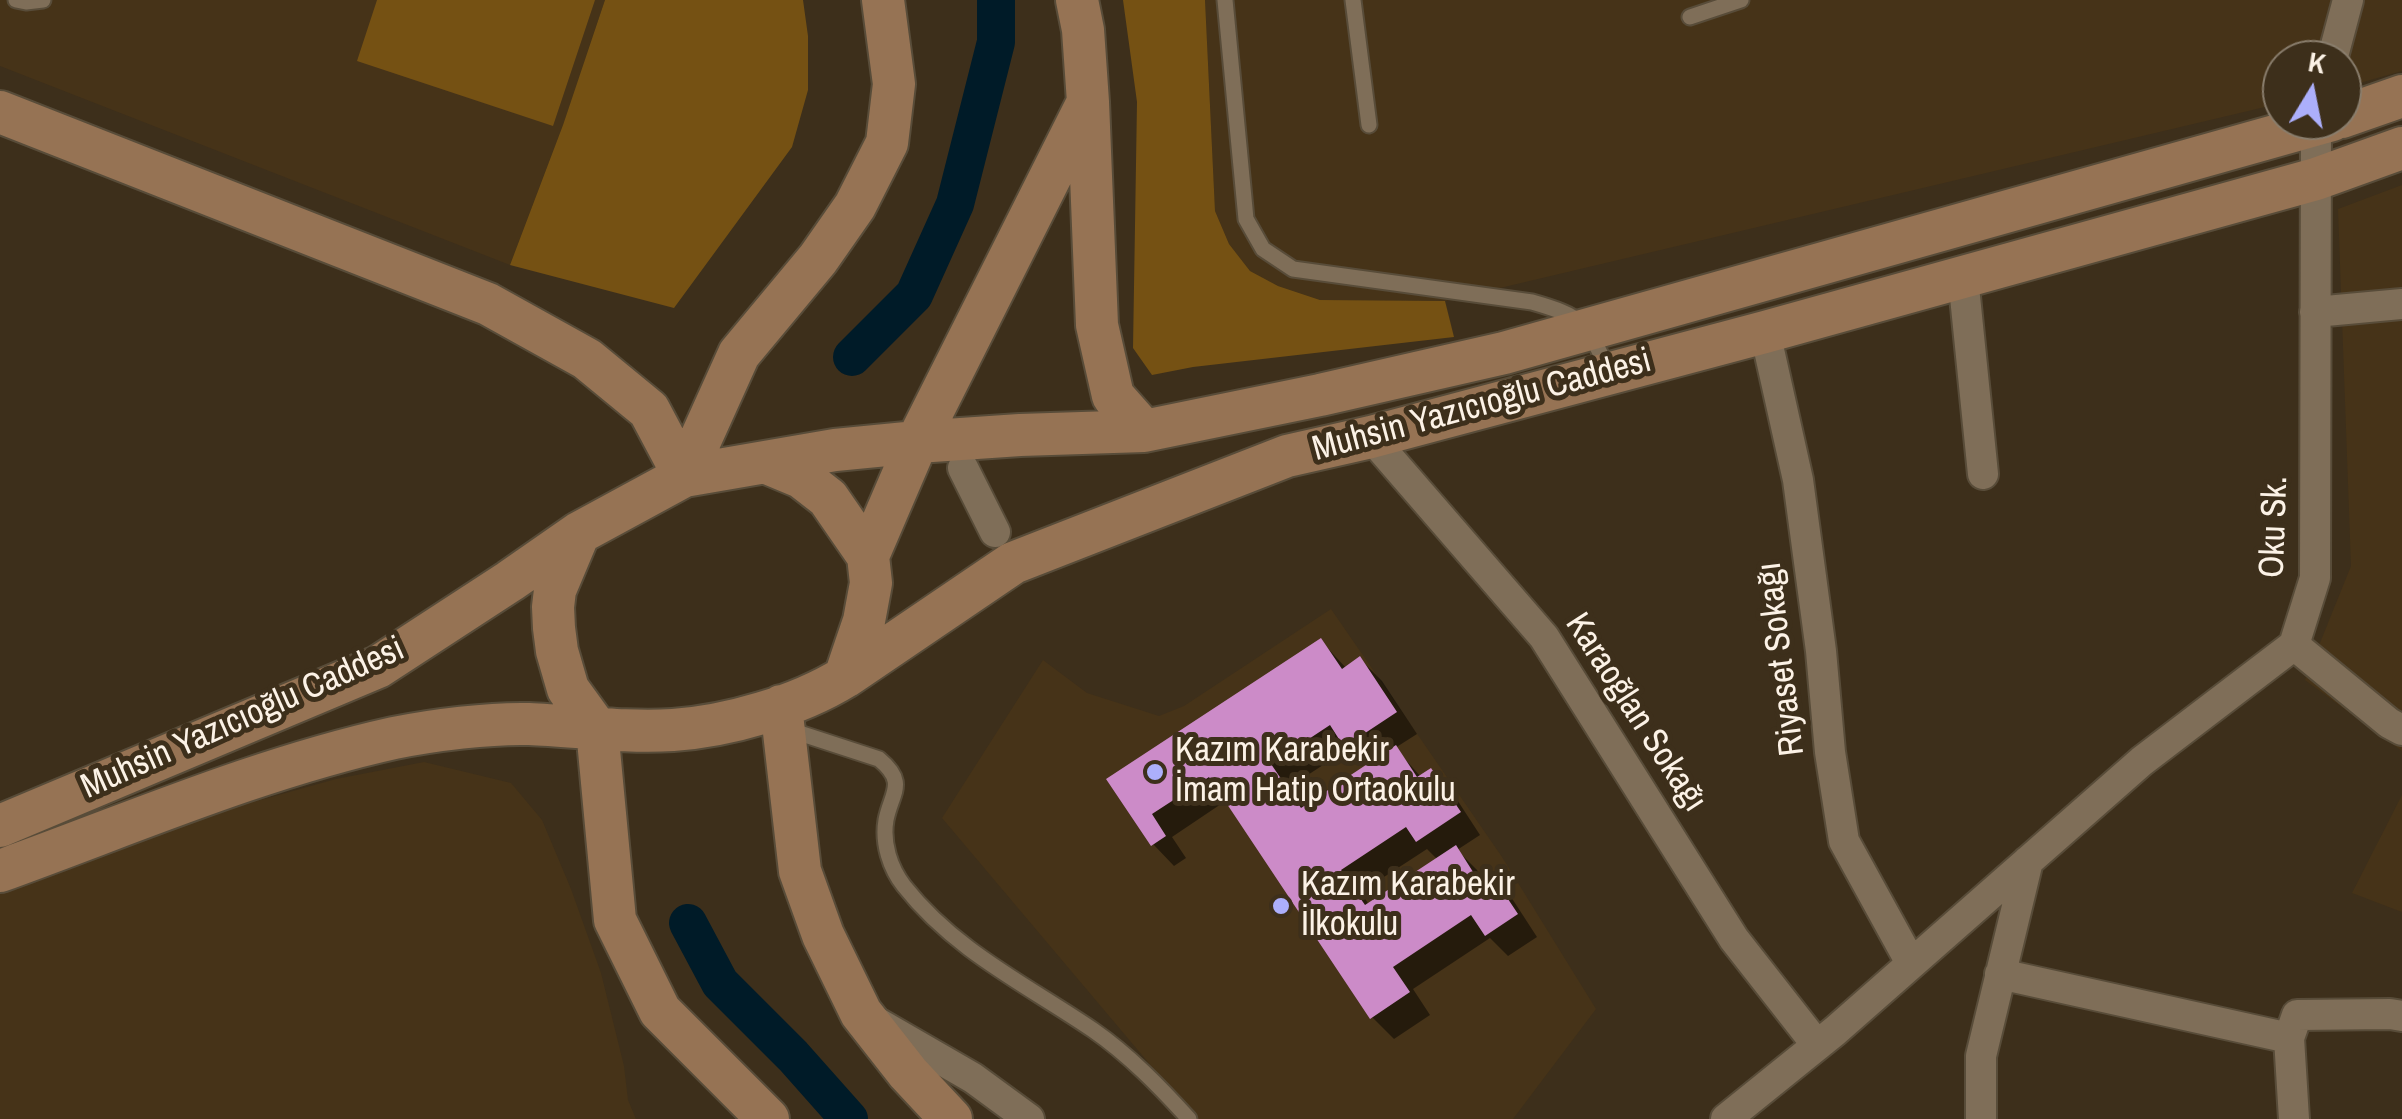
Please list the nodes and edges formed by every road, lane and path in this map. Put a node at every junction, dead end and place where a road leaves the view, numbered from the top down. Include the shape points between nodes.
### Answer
1 (16, 0) edge
2 (43, 0) edge
3 (883, 0) edge
4 (1077, 0) edge
5 (1225, 0) edge
6 (1353, 0) edge
7 (1740, 0) edge
8 (2348, 0) edge
9 (1690, 16) dead end
10 (2337, 40) edge
11 (2402, 96) edge
12 (1088, 102) junction
13 (2362, 109) edge
14 (0, 112) edge
15 (1369, 125) dead end
16 (2262, 139) edge
17 (2323, 140) edge
18 (2402, 148) edge
19 (2316, 178) junction
20 (1963, 277) junction
21 (2402, 304) edge
22 (2315, 312) junction
23 (1589, 330) junction
24 (1766, 332) junction
25 (1610, 372) junction
26 (1144, 431) junction
27 (1371, 437) junction
28 (917, 442) junction
29 (765, 462) junction
30 (963, 468) dead end
31 (1982, 474) dead end
32 (684, 476) junction
33 (995, 532) dead end
34 (580, 533) junction
35 (868, 556) junction
36 (2294, 645) junction
37 (846, 677) junction
38 (782, 717) junction
39 (597, 729) junction
40 (2402, 730) edge
41 (0, 826) edge
42 (2028, 861) junction
43 (0, 871) edge
44 (1911, 964) junction
45 (2000, 974) junction
46 (861, 1013) junction
47 (2402, 1016) edge
48 (2290, 1038) junction
49 (1817, 1045) junction
50 (768, 1119) edge
51 (950, 1119) edge
52 (1029, 1119) edge
53 (1189, 1119) edge
54 (1726, 1119) edge
55 (1980, 1119) edge
56 (2294, 1119) edge

1 - 2 lane
3 - 32 street via 894,84 887,143 856,206 739,354
4 - 12 street
5 - 23 lane via 1246,218 1263,249 1293,269 1532,302 1566,312
6 - 15 lane
7 - 9 lane
8 - 10 street
11 - 13 street, Muhsin Yazıcıoğlu Caddesi
12 - 26 street via 1098,325 1113,396
12 - 28 street
14 - 32 street via 488,304 587,359 649,410
16 - 23 street, Muhsin Yazıcıoğlu Caddesi
17 - 19 street, Oku Sk.
18 - 19 street, Muhsin Yazıcıoğlu Caddesi
19 - 20 street, Muhsin Yazıcıoğlu Caddesi
19 - 22 street, Oku Sk.
20 - 24 street, Muhsin Yazıcıoğlu Caddesi
20 - 31 street
21 - 22 street
22 - 36 street, Oku Sk. via 2315,578
23 - 25 lane
23 - 26 street, Muhsin Yazıcıoğlu Caddesi
24 - 25 street, Muhsin Yazıcıoğlu Caddesi
24 - 44 street, Riyaset Sokağı via 1798,480 1844,841
25 - 27 street, Muhsin Yazıcıoğlu Caddesi
26 - 28 street, Muhsin Yazıcıoğlu Caddesi
27 - 37 street, Muhsin Yazıcıoğlu Caddesi via 1287,456 1012,563
27 - 49 street, Karaoğlan Sokağı via 1544,637 1734,939
28 - 29 street, Muhsin Yazıcıoğlu Caddesi
28 - 35 street
29 - 32 street, Muhsin Yazıcıoğlu Caddesi
29 - 35 street via 828,498
30 - 33 street
32 - 34 street, Muhsin Yazıcıoğlu Caddesi
34 - 39 street via 556,590 554,628 568,689
34 - 41 street, Muhsin Yazıcıoğlu Caddesi via 378,667
35 - 37 street via 871,583
36 - 40 street
36 - 42 street via 2142,761
37 - 38 street, Muhsin Yazıcıoğlu Caddesi
38 - 39 street, Muhsin Yazıcıoğlu Caddesi via 670,730
38 - 46 street via 800,871
38 - 53 lane via 886,765 896,790 886,820 889,860 906,889 992,966 1120,1050
39 - 43 street, Muhsin Yazıcıoğlu Caddesi via 526,724 395,738 288,766
39 - 50 street via 615,920 660,1011
42 - 44 street
42 - 45 street
44 - 49 street
45 - 48 street
45 - 55 street via 1980,1056
46 - 51 street
46 - 52 street via 974,1078
47 - 48 street via 2297,1015
48 - 56 street
49 - 54 street

